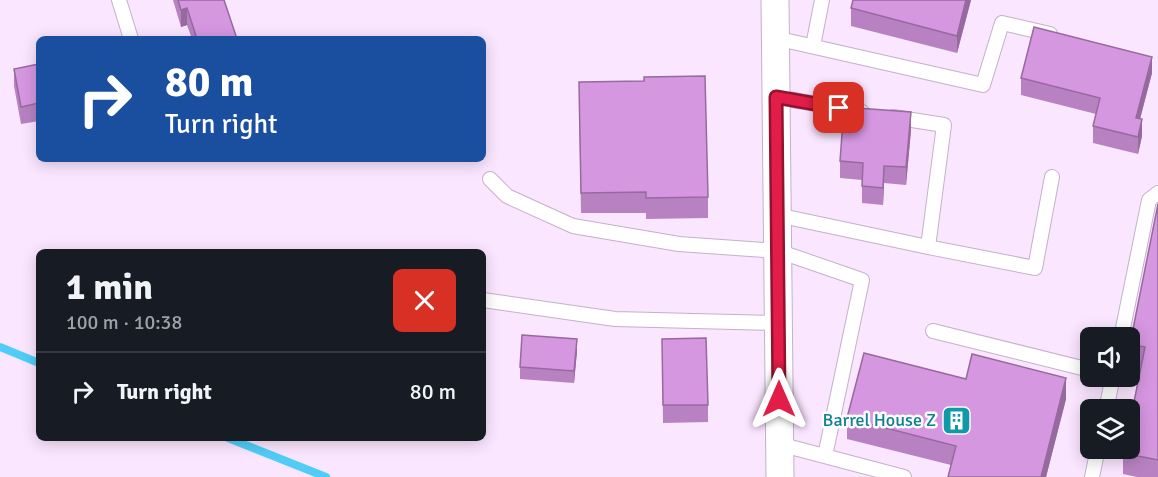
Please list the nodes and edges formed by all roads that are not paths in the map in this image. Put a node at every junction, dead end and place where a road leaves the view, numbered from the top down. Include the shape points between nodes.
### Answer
1 (119, 0) edge
2 (775, 0) edge
3 (822, 0) edge
4 (130, 36) edge
5 (1066, 37) edge
6 (775, 38) junction
7 (813, 46) junction
8 (776, 97) junction
9 (1052, 177) dead end
10 (490, 179) dead end
11 (1158, 193) edge
12 (777, 215) junction
13 (928, 247) junction
14 (778, 251) junction
15 (486, 300) edge
16 (779, 323) junction
17 (1123, 327) edge
18 (933, 331) dead end
19 (1080, 368) edge
20 (779, 444) junction
21 (825, 456) junction
22 (1096, 459) edge
23 (780, 477) edge
24 (904, 477) edge
25 (1092, 477) edge

1 - 4 lane
2 - 6 street
3 - 7 lane
5 - 7 lane via 1002,23 983,85
6 - 7 lane
6 - 8 street
8 - 12 street
8 - 13 lane via 944,125
9 - 13 lane via 1035,268
10 - 14 lane via 507,195 573,226 680,244
11 - 17 lane via 1149,200
12 - 13 lane
12 - 14 street
14 - 16 street
14 - 21 lane via 862,280
15 - 16 lane via 615,319
16 - 20 street
18 - 19 lane
20 - 21 lane
20 - 23 street
21 - 24 lane
22 - 25 lane

